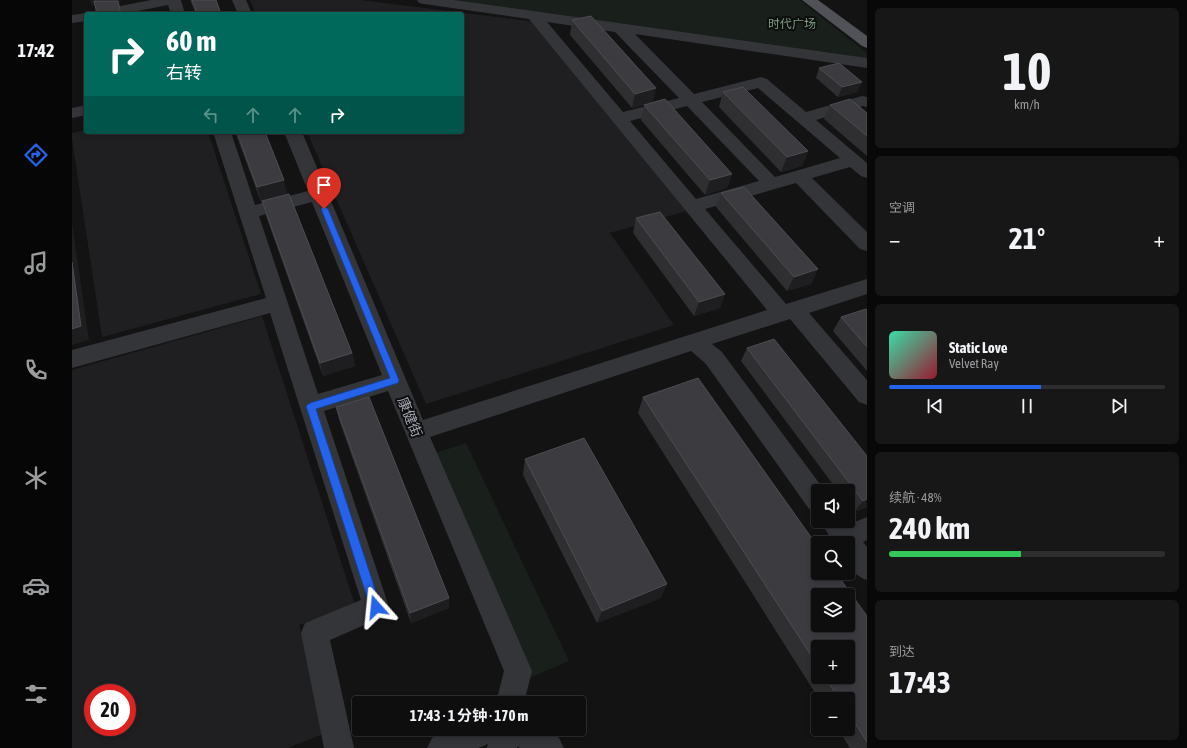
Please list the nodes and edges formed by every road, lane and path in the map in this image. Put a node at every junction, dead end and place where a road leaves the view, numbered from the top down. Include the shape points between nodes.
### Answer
1 (239, 0) edge
2 (424, 0) edge
3 (809, 0) edge
4 (111, 12) edge
5 (177, 12) edge
6 (244, 12) edge
7 (534, 16) junction
8 (620, 28) junction
9 (867, 43) edge
10 (867, 63) edge
11 (691, 100) junction
12 (867, 102) edge
13 (84, 111) edge
14 (72, 114) edge
15 (620, 118) junction
16 (804, 118) junction
17 (223, 134) edge
18 (294, 134) edge
19 (854, 160) junction
20 (867, 172) edge
21 (800, 176) junction
22 (772, 184) junction
23 (319, 194) junction
24 (693, 206) junction
25 (248, 213) junction
26 (867, 244) edge
27 (867, 286) edge
28 (277, 303) junction
29 (788, 311) junction
30 (694, 342) junction
31 (72, 359) edge
32 (395, 380) junction
33 (867, 396) edge
34 (310, 406) junction
35 (416, 432) junction
36 (811, 491) edge
37 (848, 529) edge
38 (867, 568) edge
39 (512, 696) edge
40 (472, 736) edge
41 (503, 736) edge
42 (529, 736) edge
43 (339, 748) edge
44 (442, 748) edge
45 (502, 748) edge
46 (550, 748) edge

1 - 6 street
2 - 7 street
3 - 9 main road
4 - 5 street via 174,0
7 - 8 street
7 - 15 street
8 - 10 street
8 - 11 street
11 - 15 street
11 - 16 street via 761,82
11 - 22 street
12 - 16 street via 862,101
13 - 14 street
15 - 24 street
16 - 19 street
17 - 25 street
18 - 23 street, 康健街
19 - 20 street
19 - 21 street
21 - 22 street
21 - 26 street
22 - 24 street
23 - 25 street
23 - 32 street, 康健街
24 - 29 street
25 - 28 street
27 - 29 street
28 - 31 street
28 - 34 street
29 - 30 street
29 - 33 street
30 - 35 street
30 - 36 street via 714,358
32 - 34 street
32 - 35 street, 康健街
34 - 43 street via 376,607 315,633
35 - 39 street, 康健街 via 518,671
37 - 38 street
40 - 44 street
41 - 45 street
42 - 46 street

